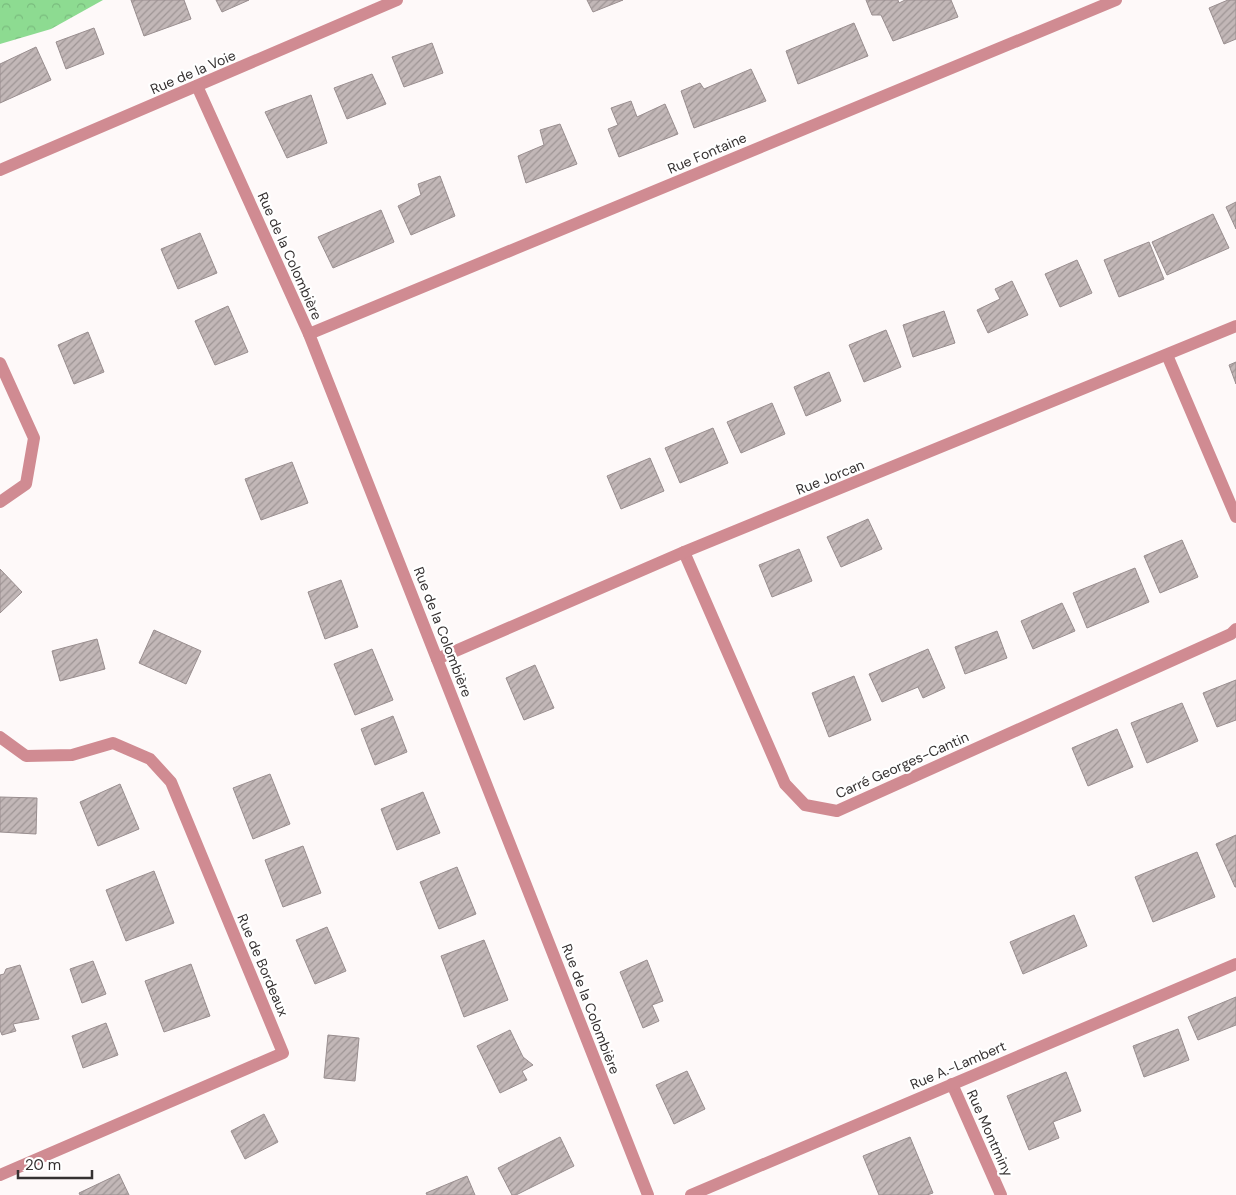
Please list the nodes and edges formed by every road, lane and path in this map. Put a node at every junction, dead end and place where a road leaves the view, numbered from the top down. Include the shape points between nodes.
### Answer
1 (397, 0) edge
2 (1116, 0) edge
3 (197, 86) junction
4 (0, 170) edge
5 (1236, 326) edge
6 (309, 334) junction
7 (1167, 355) junction
8 (0, 363) edge
9 (0, 502) edge
10 (1236, 517) edge
11 (684, 552) junction
12 (1236, 629) edge
13 (437, 659) junction
14 (0, 737) edge
15 (1236, 964) edge
16 (952, 1084) junction
17 (0, 1176) edge
18 (648, 1195) edge
19 (691, 1195) edge
20 (1001, 1195) edge

1 - 3 street, Rue de la Voie
2 - 6 street, Rue Fontaine
3 - 4 street, Rue de la Voie
3 - 6 street, Rue de la Colombière
5 - 7 street, Rue Jorcan
6 - 13 street, Rue de la Colombière
7 - 10 street
7 - 11 street, Rue Jorcan
8 - 9 street via 34,438 26,484
11 - 12 street, Carré Georges-Cantin via 785,784 806,806 837,811
11 - 13 street, Rue Jorcan
13 - 18 street, Rue de la Colombière
14 - 17 street, Rue de Bordeaux via 26,756 72,755 113,743 150,759 171,782 283,1053
15 - 16 street, Rue A.-Lambert
16 - 19 street, Rue A.-Lambert
16 - 20 street, Rue Montminy

